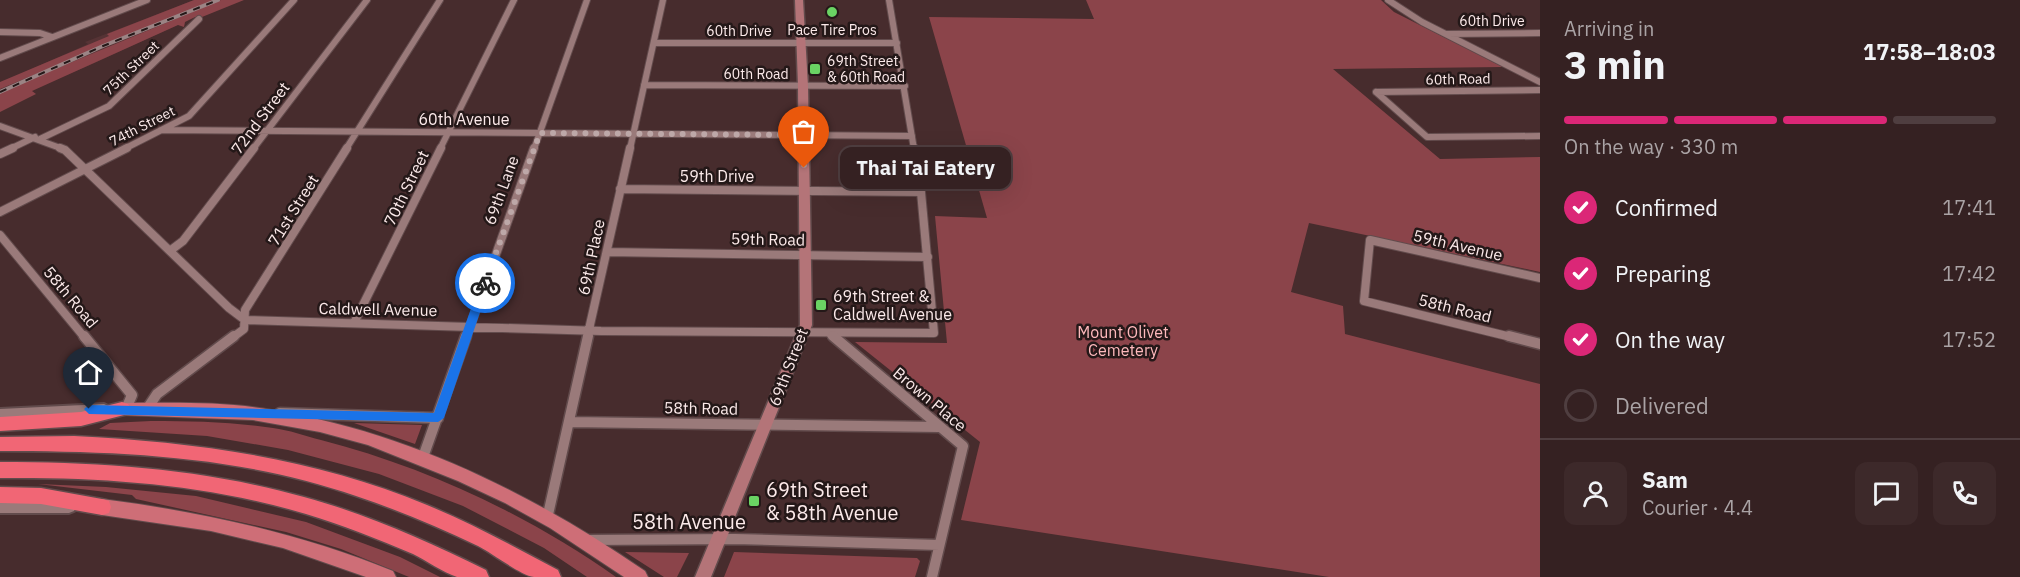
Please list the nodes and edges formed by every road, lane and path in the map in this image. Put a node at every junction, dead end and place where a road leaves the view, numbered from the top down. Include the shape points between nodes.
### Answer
1 (147, 0) edge
2 (294, 0) edge
3 (367, 0) edge
4 (440, 0) edge
5 (514, 0) edge
6 (587, 0) edge
7 (663, 0) edge
8 (799, 0) edge
9 (889, 0) edge
10 (1388, 0) edge
11 (199, 19) dead end
12 (0, 32) edge
13 (1540, 33) edge
14 (1444, 34) junction
15 (52, 37) junction
16 (654, 43) junction
17 (897, 43) junction
18 (802, 44) junction
19 (0, 58) edge
20 (1526, 74) junction
21 (1540, 74) edge
22 (1540, 81) edge
23 (644, 85) junction
24 (803, 86) junction
25 (904, 86) junction
26 (1540, 90) edge
27 (0, 126) edge
28 (160, 130) junction
29 (267, 131) junction
30 (357, 132) junction
31 (448, 132) junction
32 (540, 133) junction
33 (633, 134) junction
34 (804, 135) junction
35 (912, 136) junction
36 (1540, 136) edge
37 (38, 138) junction
38 (0, 154) edge
39 (85, 168) junction
40 (620, 189) junction
41 (805, 190) junction
42 (921, 192) junction
43 (0, 212) edge
44 (0, 235) edge
45 (171, 250) junction
46 (607, 252) junction
47 (805, 255) junction
48 (928, 257) junction
49 (1540, 278) edge
50 (1364, 301) joint
51 (245, 320) junction
52 (354, 323) junction
53 (470, 327) junction
54 (590, 330) junction
55 (804, 331) junction
56 (830, 334) junction
57 (1540, 344) edge
58 (124, 409) junction
59 (147, 409) junction
60 (246, 413) junction
61 (0, 414) edge
62 (438, 418) junction
63 (570, 422) junction
64 (0, 424) edge
65 (766, 424) junction
66 (939, 427) junction
67 (0, 444) edge
68 (422, 460) junction
69 (0, 470) edge
70 (0, 505) edge
71 (102, 507) joint
72 (547, 519) junction
73 (719, 539) junction
74 (584, 540) junction
75 (939, 545) junction
76 (384, 576) edge
77 (479, 577) edge
78 (551, 577) edge
79 (639, 577) edge
80 (703, 577) edge
81 (932, 577) edge

1 - 15 street
2 - 28 street, 74th Street via 189,116
3 - 29 street, 72nd Street
4 - 30 street, 71st Street
5 - 31 street, 70th Street
6 - 32 street, 69th Lane
7 - 16 street, 69th Place
8 - 18 main road, 69th Street
9 - 17 street
10 - 14 street
11 - 37 street, 75th Street via 110,106
12 - 15 street
13 - 14 street, 60th Drive
14 - 20 street
15 - 19 street
16 - 18 street, 60th Drive
16 - 23 street, 69th Place
17 - 18 street, 60th Drive
17 - 25 street
18 - 24 main road, 69th Street
20 - 21 street
20 - 22 street
23 - 24 street, 60th Road
23 - 33 street, 69th Place
24 - 25 street, 60th Road
24 - 34 main road, 69th Street
25 - 35 street
26 - 36 street, 60th Road via 1376,92 1427,137
27 - 37 street
28 - 29 street, 60th Avenue
28 - 39 street, 74th Street
29 - 30 street, 60th Avenue
29 - 45 street, 72nd Street via 183,241
30 - 31 street, 60th Avenue
30 - 51 street, 71st Street via 245,310
31 - 32 street, 60th Avenue
31 - 52 street, 70th Street
32 - 33 street, 60th Avenue
32 - 53 street, 69th Lane
33 - 34 street, 60th Avenue
33 - 40 street, 69th Place
34 - 35 street, 60th Avenue
34 - 41 main road, 69th Street
35 - 42 street
37 - 38 street, 75th Street
37 - 39 street via 65,150
39 - 43 street, 74th Street
39 - 45 street
40 - 41 street, 59th Drive
40 - 46 street, 69th Place
41 - 42 street, 59th Drive
41 - 47 main road, 69th Street
42 - 48 street
44 - 58 street, 58th Road via 132,395
45 - 51 street
46 - 47 street, 59th Road
46 - 54 street, 69th Place
47 - 48 street, 59th Road
47 - 55 main road, 69th Street
48 - 56 street, Caldwell Avenue via 934,333
49 - 50 street, 59th Avenue via 1370,240
50 - 57 street, 58th Road
51 - 52 street, Caldwell Avenue
51 - 59 street, 71st Street via 244,329 157,394
52 - 53 street, Caldwell Avenue
53 - 54 street, Caldwell Avenue
53 - 62 street, 69th Lane
54 - 55 street, Caldwell Avenue
54 - 63 street, 69th Place
55 - 56 street, Caldwell Avenue
55 - 65 main road, 69th Street
56 - 66 street, Brown Place
58 - 59 main road
58 - 61 street
58 - 64 highway via 81,419
59 - 60 main road
60 - 62 street
60 - 68 main road via 321,426
62 - 68 street, 69th Lane
63 - 65 street, 58th Road
63 - 72 street, 69th Place
65 - 66 street, 58th Road
65 - 73 main road, 69th Street
66 - 75 street, Brown Place via 963,446
67 - 78 highway via 151,446 300,471 374,492 445,521 518,556
68 - 72 main road
69 - 77 highway via 116,472 234,486 308,505 381,530
70 - 71 highway via 40,496
71 - 76 main road via 177,517 262,535
72 - 74 main road
73 - 74 street, 58th Avenue
73 - 75 street, 58th Avenue
73 - 80 main road, 69th Street
74 - 79 main road
75 - 81 street, Brown Place

